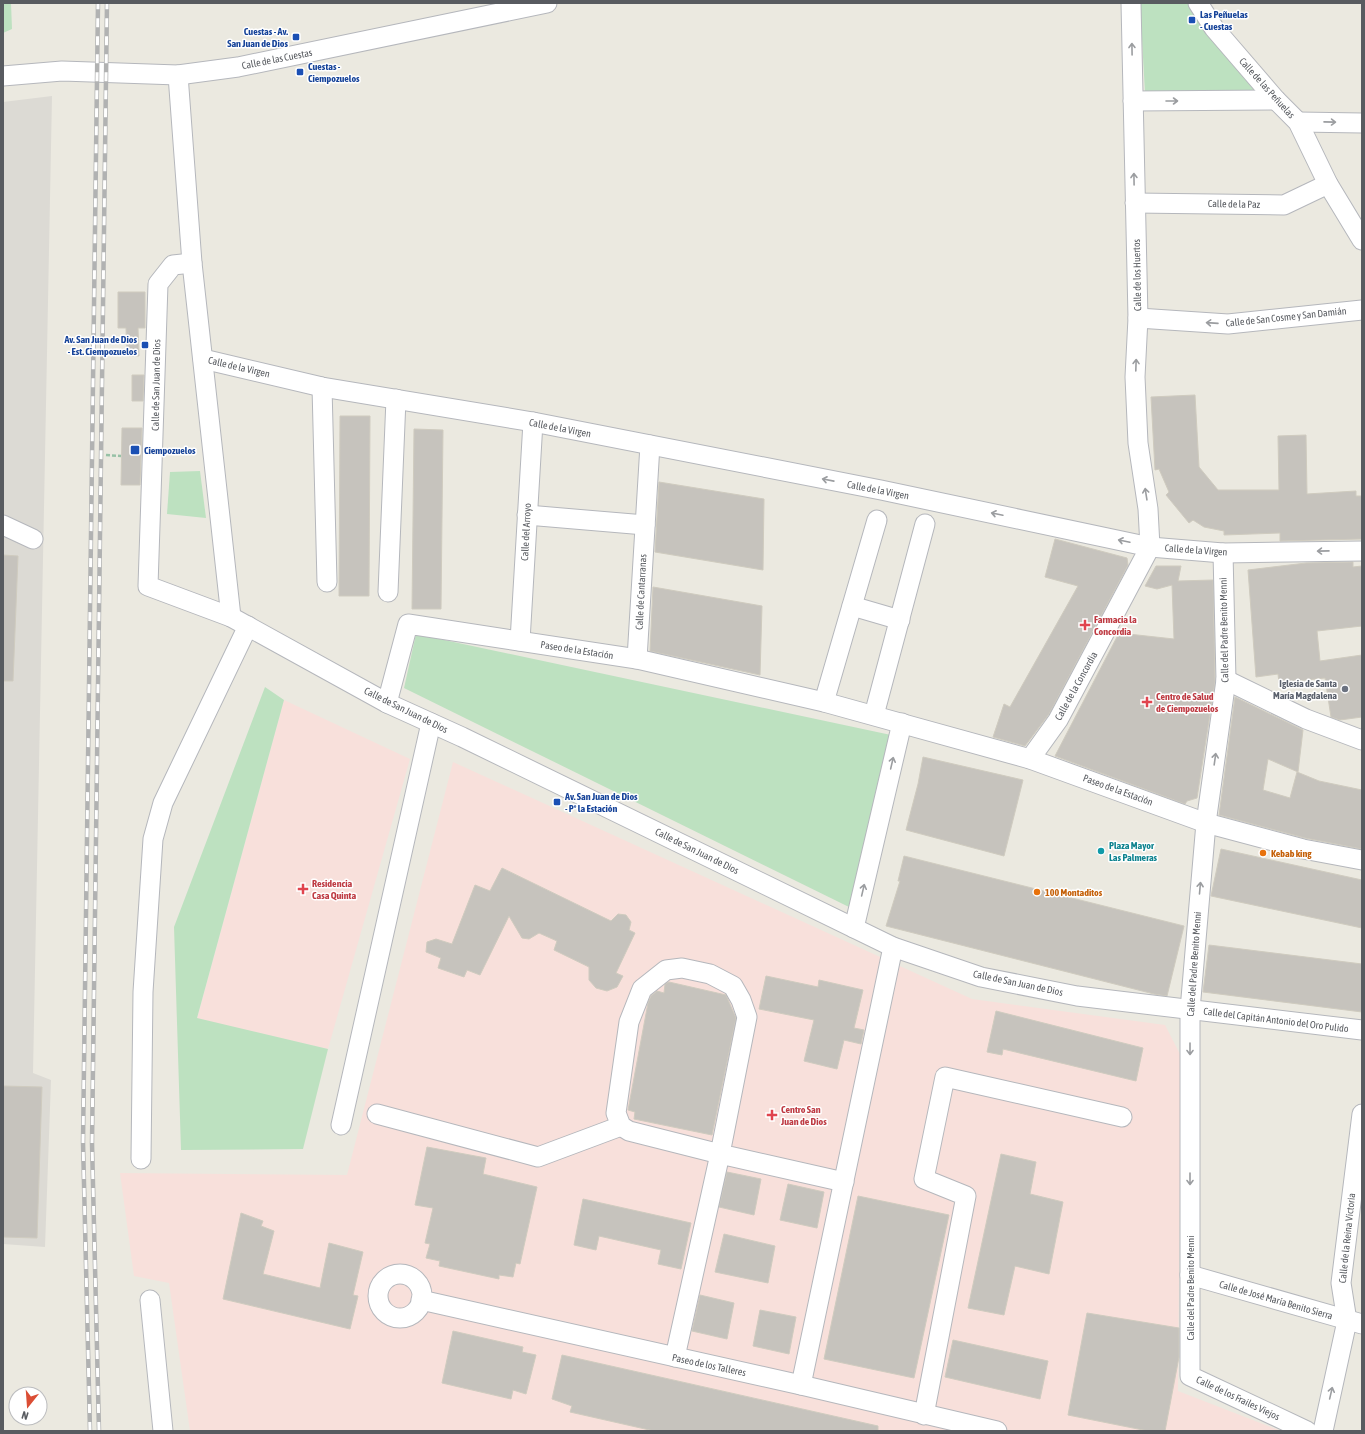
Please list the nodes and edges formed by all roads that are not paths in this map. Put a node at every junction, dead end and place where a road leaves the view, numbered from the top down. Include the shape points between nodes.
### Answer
1 (547, 3) edge
2 (1131, 3) edge
3 (1198, 3) edge
4 (178, 75) junction
5 (3, 76) edge
6 (1276, 100) junction
7 (1133, 101) junction
8 (1298, 122) junction
9 (1362, 123) edge
10 (1328, 184) junction
11 (1135, 203) junction
12 (1362, 240) edge
13 (192, 263) junction
14 (1362, 310) edge
15 (1138, 318) junction
16 (203, 359) junction
17 (322, 387) junction
18 (396, 399) junction
19 (533, 422) junction
20 (650, 445) junction
21 (527, 515) junction
22 (877, 520) dead end
23 (925, 524) dead end
24 (3, 525) edge
25 (645, 525) junction
26 (33, 539) dead end
27 (1150, 547) junction
28 (1362, 550) edge
29 (1223, 553) junction
30 (327, 582) dead end
31 (388, 592) dead end
32 (852, 606) junction
33 (231, 617) junction
34 (900, 620) junction
35 (248, 626) junction
36 (520, 641) junction
37 (637, 659) junction
38 (1226, 680) junction
39 (387, 702) junction
40 (824, 702) junction
41 (874, 715) junction
42 (902, 722) junction
43 (431, 723) junction
44 (1362, 740) edge
45 (1030, 758) junction
46 (1206, 823) junction
47 (1362, 860) edge
48 (854, 928) junction
49 (893, 947) junction
50 (1190, 1010) junction
51 (1362, 1030) edge
52 (377, 1114) dead end
53 (1362, 1114) edge
54 (1122, 1117) dead end
55 (341, 1125) dead end
56 (621, 1126) junction
57 (720, 1154) junction
58 (141, 1159) dead end
59 (844, 1182) junction
60 (1190, 1275) junction
61 (150, 1300) dead end
62 (421, 1300) dead end
63 (1355, 1323) edge
64 (675, 1357) junction
65 (1190, 1376) joint
66 (801, 1385) junction
67 (924, 1415) junction
68 (163, 1431) edge
69 (997, 1431) edge
70 (1307, 1431) edge
71 (1323, 1431) edge

1 - 4 street, Calle de las Cuestas via 238,67
7 -> 2 street, Calle de los Huertos
3 - 6 street, Calle de las Peñuelas via 1214,28
4 - 5 street, Calle de las Cuestas via 62,71
4 - 13 street
7 -> 6 street
6 - 8 street, Calle de las Peñuelas
11 -> 7 street, Calle de los Huertos
8 -> 9 street
8 - 10 street, Calle de las Peñuelas
10 - 11 street, Calle de la Paz via 1284,205
10 - 12 street, Calle de las Peñuelas
11 - 15 street, Calle de los Huertos
13 - 16 street
13 - 33 street, Calle de San Juan de Dios via 173,265 158,284 148,586
14 -> 15 street, Calle de San Cosme y San Damián via 1228,324
27 -> 15 street, Calle de los Huertos via 1148,509 1138,443 1135,377
16 - 17 street, Calle de la Virgen
16 - 33 street
17 - 18 street, Calle de la Virgen
17 - 30 street
18 - 19 street, Calle de la Virgen
18 - 31 street
19 - 20 street, Calle de la Virgen
19 - 21 street, Calle del Arroyo
20 - 25 street, Calle de Cantarranas
27 -> 20 street, Calle de la Virgen via 881,490
21 - 25 street
21 - 36 street, Calle del Arroyo
22 - 32 street
23 - 34 street
24 - 26 street
25 - 37 street, Calle de Cantarranas
27 - 29 street, Calle de la Virgen
27 - 45 street, Calle de la Concordia via 1058,720
28 -> 29 street, Calle de la Virgen
29 - 38 street, Calle del Padre Benito Menni
32 - 34 street
32 - 40 street
33 - 35 street, Calle de San Juan de Dios
34 - 41 street
35 - 39 street, Calle de San Juan de Dios
35 - 58 street via 163,803 153,839 144,992
36 - 37 street, Paseo de la Estación
36 - 39 street, Paseo de la Estación via 408,624
37 - 40 street, Paseo de la Estación
38 - 44 street via 1306,719
46 -> 38 street, Calle del Padre Benito Menni
39 - 43 street, Calle de San Juan de Dios
40 - 41 street, Paseo de la Estación
41 - 42 street, Paseo de la Estación
42 - 45 street, Paseo de la Estación
48 -> 42 street
43 - 48 street, Calle de San Juan de Dios
43 - 55 street
45 - 46 street, Paseo de la Estación
46 - 47 street, Paseo de la Estación via 1303,849
50 -> 46 street, Calle del Padre Benito Menni
48 - 49 street, Calle de San Juan de Dios
49 - 50 street, Calle de San Juan de Dios via 981,977 1077,996
49 - 59 street
50 - 51 street, Calle del Capitán Antonio del Oro Pulido
50 -> 60 street, Calle del Padre Benito Menni
52 - 56 street via 538,1157
53 - 63 street, Calle de la Reina Victoria via 1341,1283
54 - 67 street via 945,1077 924,1179 966,1196
56 - 57 street via 630,1131
56 - 57 street via 616,1113 628,1030 642,989 666,970 682,968 710,974 733,986 746,1017
57 - 59 street
57 - 64 street
59 - 66 street
60 - 63 street, Calle de José María Benito Sierra
60 - 65 street, Calle del Padre Benito Menni
61 - 68 street
62 - 64 street, Paseo de los Talleres
71 -> 63 street, Calle de la Reina Victoria
64 - 66 street, Paseo de los Talleres
65 - 70 street, Calle de los Frailes Viejos
66 - 67 street, Paseo de los Talleres
67 - 69 street, Paseo de los Talleres

